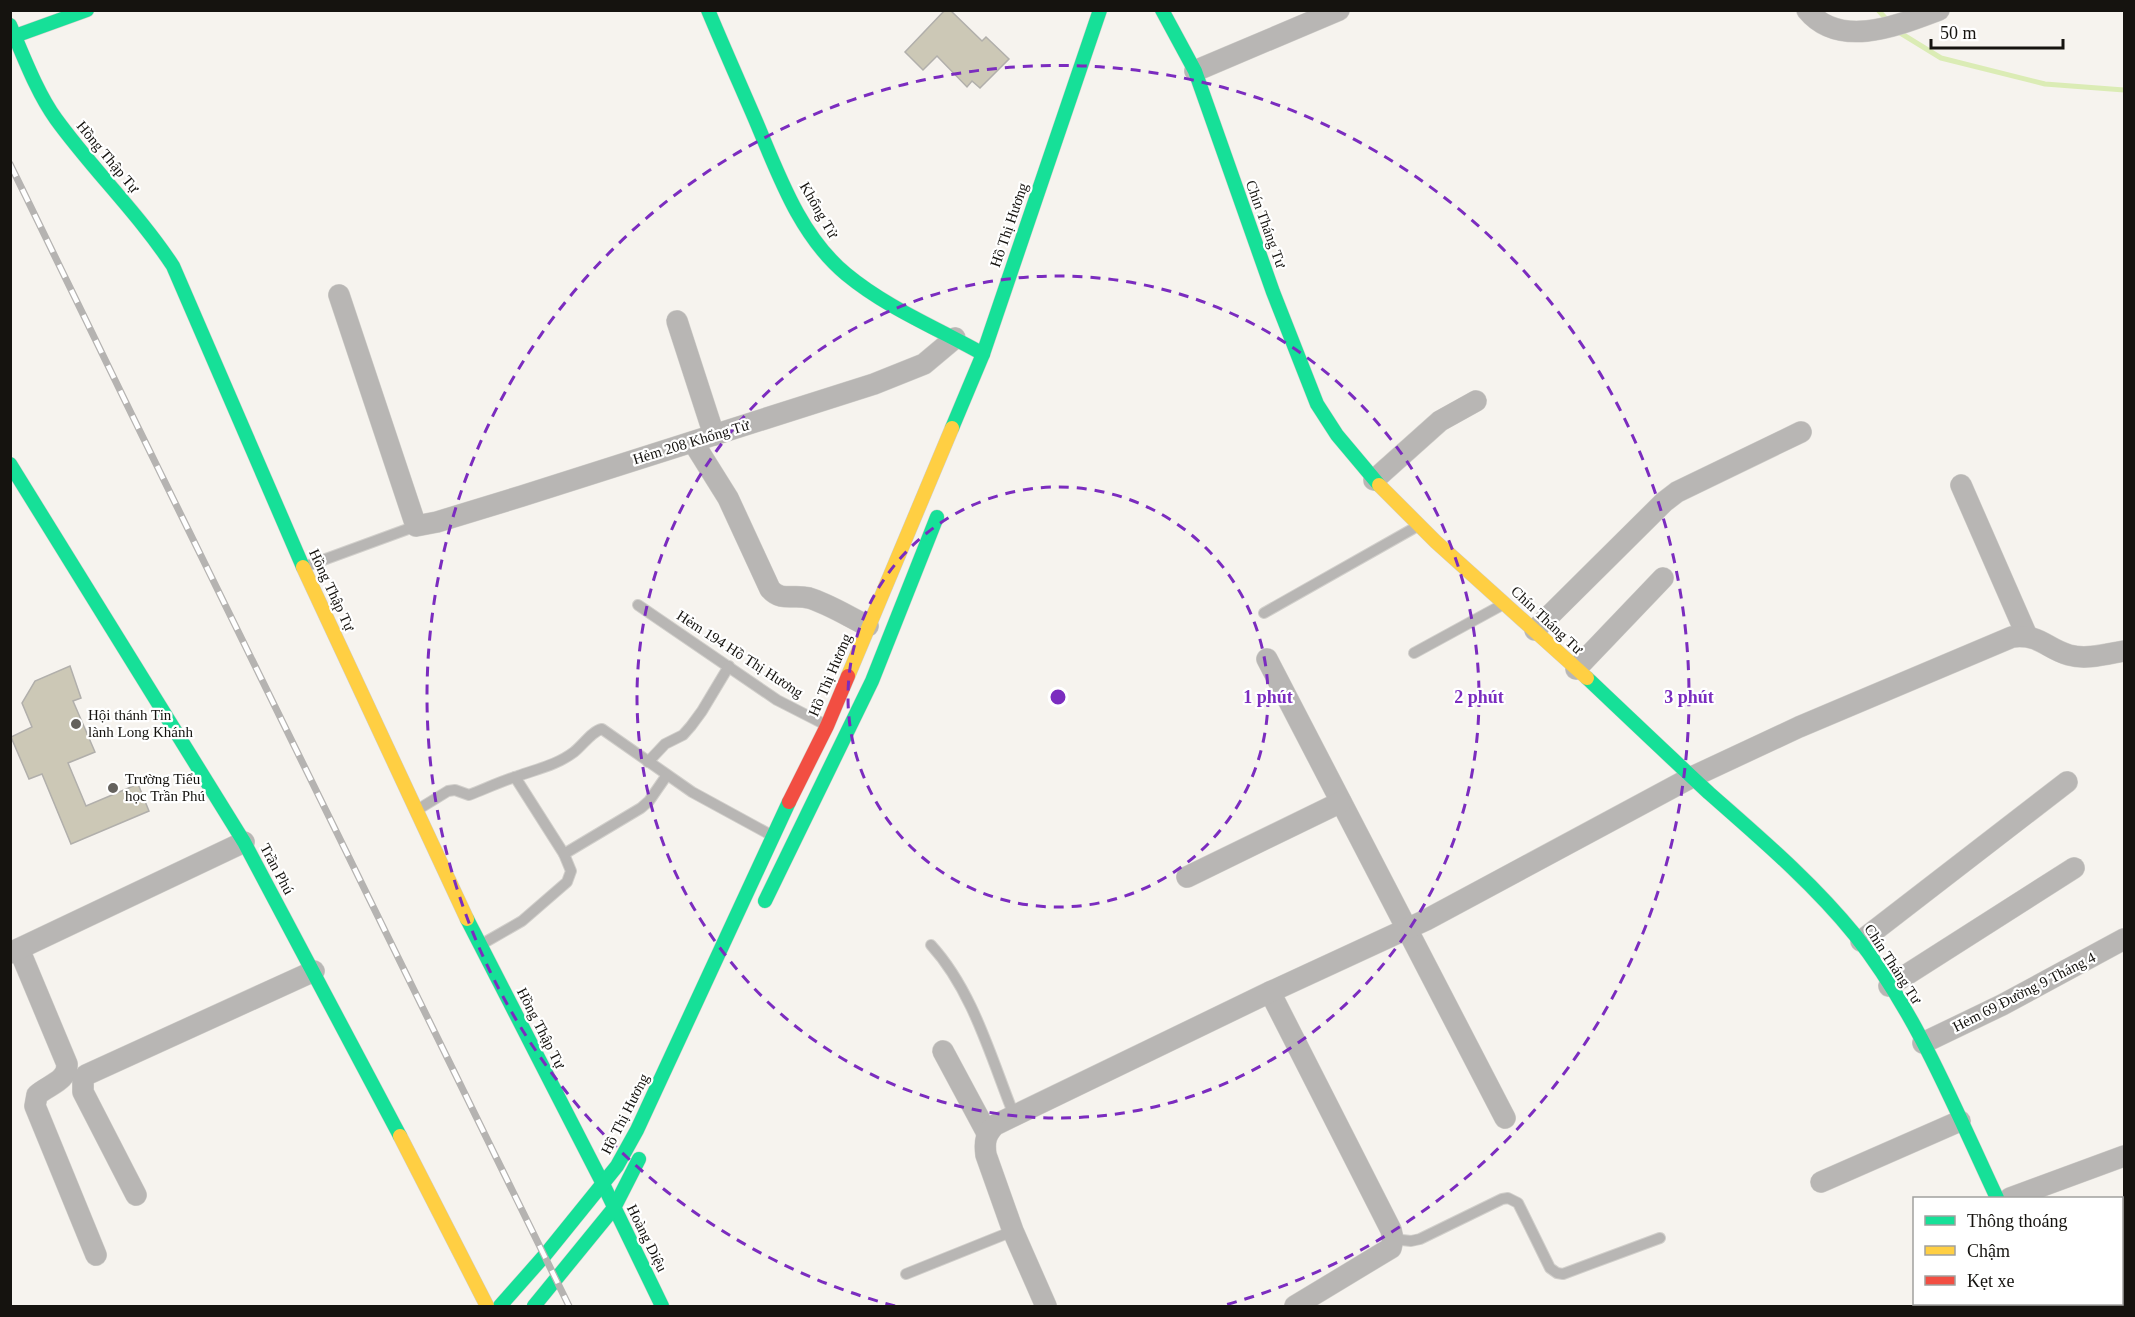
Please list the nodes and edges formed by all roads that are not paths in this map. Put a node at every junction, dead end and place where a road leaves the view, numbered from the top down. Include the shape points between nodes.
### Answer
1 (87, 10) edge
2 (708, 10) edge
3 (1100, 10) edge
4 (1162, 10) edge
5 (1339, 10) edge
6 (1807, 10) edge
7 (1939, 10) edge
8 (13, 31) edge
9 (1195, 71) junction
10 (339, 295) dead end
11 (676, 321) dead end
12 (955, 338) junction
13 (983, 354) junction
14 (1476, 401) dead end
15 (1801, 432) dead end
16 (714, 435) junction
17 (693, 442) junction
18 (10, 464) edge
19 (1374, 480) junction
20 (1961, 485) dead end
21 (941, 507) dead end
22 (417, 526) junction
23 (1419, 526) junction
24 (303, 567) junction
25 (1663, 578) dead end
26 (1505, 604) junction
27 (638, 605) dead end
28 (1264, 613) dead end
29 (868, 626) junction
30 (1535, 630) junction
31 (2027, 636) junction
32 (2124, 651) edge
33 (1414, 653) dead end
34 (1267, 659) dead end
35 (729, 666) junction
36 (1576, 669) junction
37 (827, 726) junction
38 (648, 762) junction
39 (667, 775) junction
40 (515, 777) junction
41 (1692, 777) junction
42 (2067, 782) dead end
43 (1341, 801) junction
44 (416, 810) junction
45 (772, 835) junction
46 (244, 842) junction
47 (564, 854) junction
48 (2074, 868) dead end
49 (1187, 877) dead end
50 (759, 915) dead end
51 (1407, 929) junction
52 (2124, 939) edge
53 (1860, 941) junction
54 (480, 945) junction
55 (931, 945) dead end
56 (15, 951) edge
57 (314, 971) junction
58 (1889, 986) junction
59 (1269, 992) junction
60 (1923, 1043) junction
61 (943, 1051) dead end
62 (1014, 1115) junction
63 (1505, 1118) dead end
64 (1960, 1120) junction
65 (987, 1133) junction
66 (646, 1146) dead end
67 (2124, 1156) edge
68 (1821, 1182) dead end
69 (603, 1184) junction
70 (136, 1195) dead end
71 (1997, 1197) edge
72 (2013, 1197) edge
73 (614, 1208) junction
74 (1014, 1231) junction
75 (1660, 1238) dead end
76 (1393, 1239) junction
77 (96, 1256) dead end
78 (906, 1274) dead end
79 (487, 1306) edge
80 (500, 1306) edge
81 (534, 1306) edge
82 (662, 1306) edge
83 (1046, 1306) edge
84 (1295, 1306) edge

1 - 8 street
2 - 12 street, Khổng Tử via 768,149 813,238 844,272 864,287
3 - 13 street, Hồ Thị Hương
4 - 9 street, Chín Tháng Tư
5 - 9 street
6 - 7 street via 1815,21 1836,30 1868,32
8 - 24 street, Hồng Thập Tự via 54,118 173,266
9 - 19 street, Chín Tháng Tư via 1317,404
10 - 22 street
11 - 16 street
12 - 13 street, Khổng Tử
12 - 16 street, Hẻm 208 Khổng Tử via 924,364 898,376
13 - 29 street, Hồ Thị Hương
14 - 19 street via 1440,421
15 - 30 street via 1677,492
16 - 17 street, Hẻm 208 Khổng Tử
17 - 22 street, Hẻm 208 Khổng Tử
17 - 29 street via 728,498 775,595 809,598
18 - 46 street, Trần Phú
19 - 23 street, Chín Tháng Tư
20 - 31 street
21 - 50 street via 872,681
22 - 24 lane, Hẻm 208 Khổng Tử
23 - 26 street, Chín Tháng Tư
23 - 28 lane
24 - 44 street, Hồng Thập Tự
25 - 36 street
26 - 30 street, Chín Tháng Tư
26 - 33 lane
27 - 35 lane, Hẻm 194 Hồ Thị Hương
29 - 37 street, Hồ Thị Hương
30 - 36 street, Chín Tháng Tư
31 - 32 street via 2080,657
31 - 41 street via 2012,637 1809,722
34 - 43 street
35 - 37 lane, Hẻm 194 Hồ Thị Hương via 777,700
35 - 38 lane via 691,726
36 - 41 street, Chín Tháng Tư
37 - 45 street, Hồ Thị Hương
38 - 39 lane
38 - 40 lane via 602,729 563,759
39 - 45 lane
39 - 47 lane via 641,808
40 - 44 lane via 470,795 448,791
40 - 47 lane
41 - 51 street
41 - 53 street, Chín Tháng Tư via 1796,870
42 - 53 street
43 - 49 street
43 - 51 street
44 - 54 street, Hồng Thập Tự
45 - 69 street, Hồ Thị Hương via 637,1130
46 - 56 street
46 - 57 street, Trần Phú
47 - 54 lane via 571,871 567,882 522,921
48 - 58 street
51 - 59 street
51 - 63 street
52 - 60 street, Hẻm 69 Đường 9 Tháng 4
53 - 58 street, Chín Tháng Tư
54 - 69 street, Hồng Thập Tự
55 - 62 lane via 968,1000
56 - 77 street via 67,1064 65,1077 37,1095 35,1106
57 - 70 street via 86,1075 83,1092
57 - 79 street, Trần Phú
58 - 60 street, Chín Tháng Tư
59 - 62 street
59 - 76 street
60 - 64 street, Chín Tháng Tư
61 - 65 street
62 - 65 street
64 - 68 street
64 - 71 street, Chín Tháng Tư
65 - 74 street via 986,1155
66 - 73 street
67 - 72 street
69 - 73 street, Hoàng Diệu
69 - 80 street, Hồ Thị Hương
73 - 81 street
73 - 82 street, Hoàng Diệu
74 - 78 lane
74 - 83 street
75 - 76 lane via 1580,1269 1557,1273 1550,1268 1518,1203 1502,1198 1420,1239
76 - 84 street via 1391,1248

